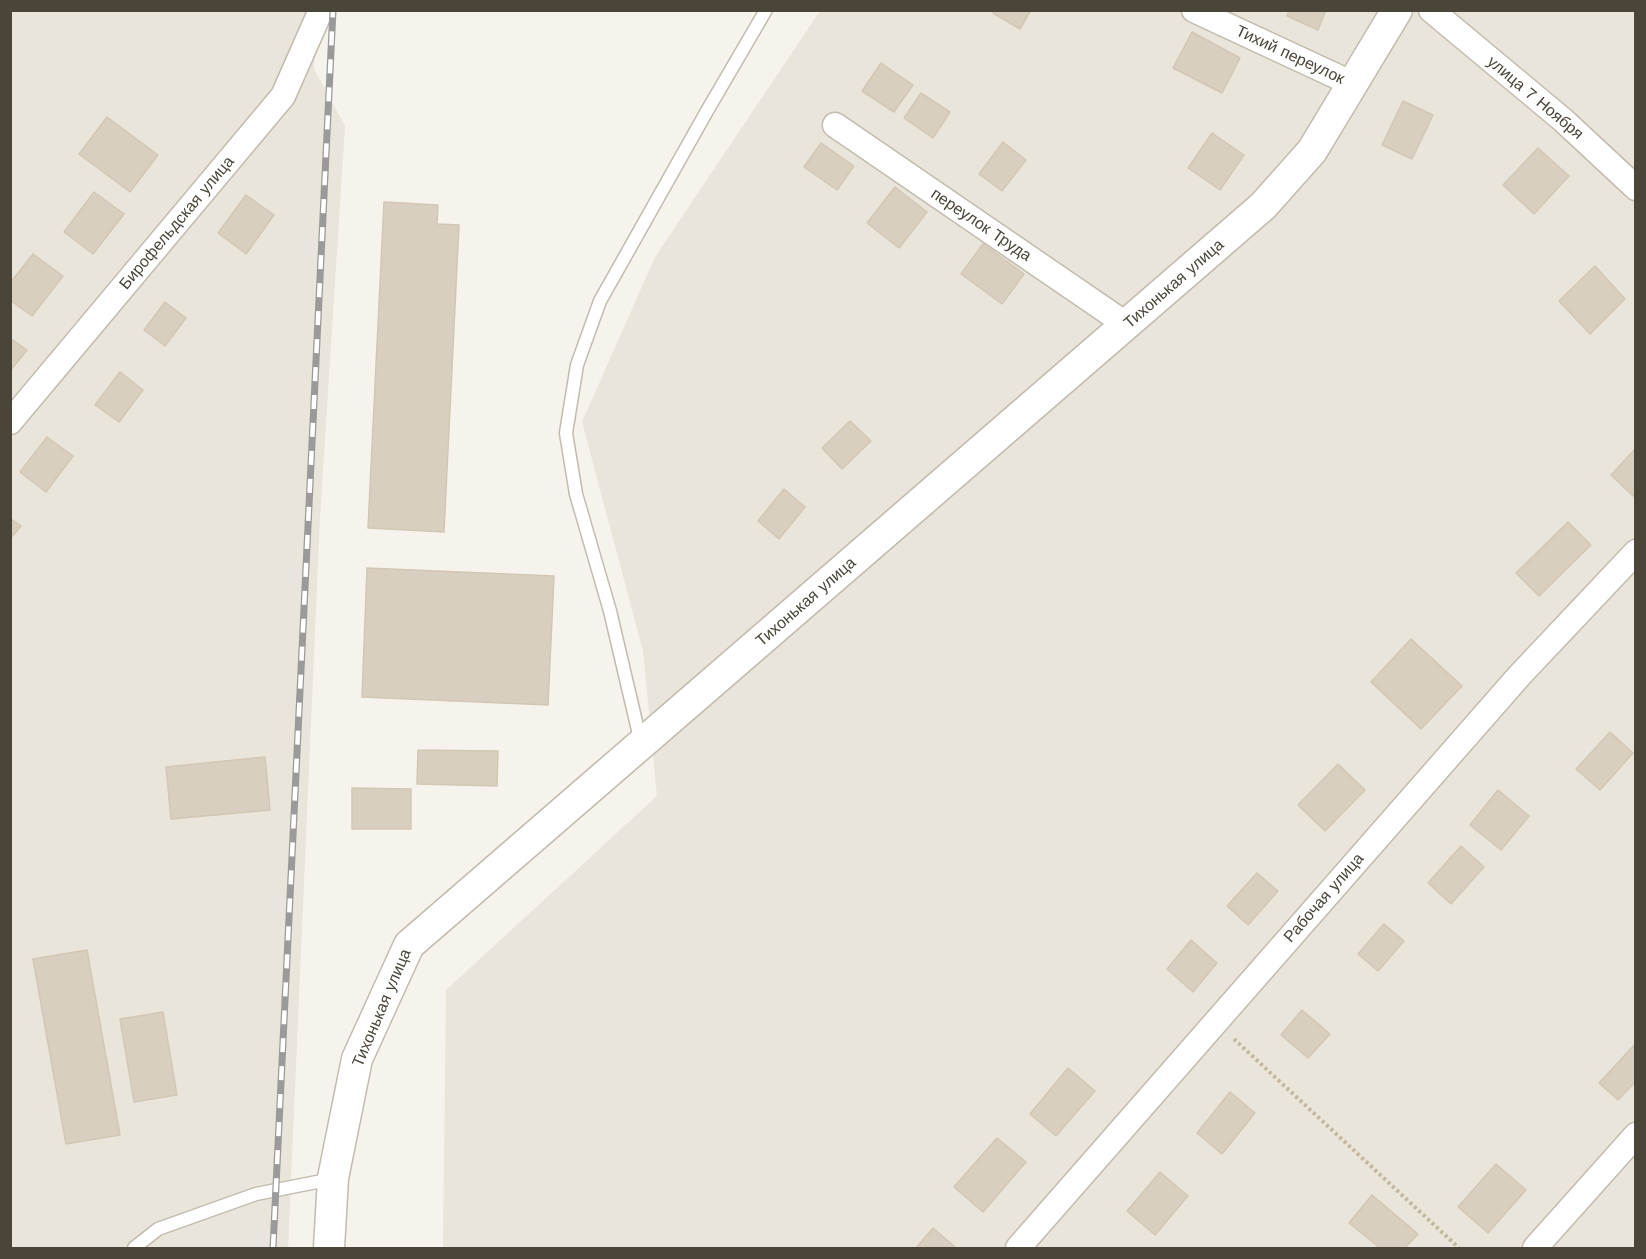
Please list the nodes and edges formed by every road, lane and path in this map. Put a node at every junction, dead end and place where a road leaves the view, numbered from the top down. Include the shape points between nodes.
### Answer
1 (321, 10) edge
2 (766, 10) edge
3 (1194, 10) edge
4 (1397, 10) edge
5 (1431, 10) edge
6 (1353, 84) junction
7 (835, 125) dead end
8 (1635, 188) edge
9 (1127, 325) junction
10 (10, 422) edge
11 (1635, 552) edge
12 (641, 744) junction
13 (1215, 1022) junction
14 (1635, 1135) edge
15 (333, 1179) junction
16 (134, 1248) edge
17 (329, 1248) edge
18 (1018, 1248) edge
19 (1459, 1248) edge
20 (1535, 1248) edge

1 - 10 street, Бирофельдская улица via 283,96
2 - 12 lane via 600,301 575,377 566,433 576,494 610,611
3 - 6 street, Тихий переулок
4 - 6 street, Тихонькая улица
5 - 8 street, улица 7 Ноября via 1563,120
6 - 9 street, Тихонькая улица via 1312,151 1263,206
7 - 9 street, переулок Труда
9 - 12 street, Тихонькая улица
11 - 13 street, Рабочая улица via 1519,676
12 - 15 street, Тихонькая улица via 409,945 357,1059
13 - 18 street, Рабочая улица
13 - 19 path
14 - 20 street
15 - 16 lane via 256,1194 158,1229
15 - 17 street, Тихонькая улица

